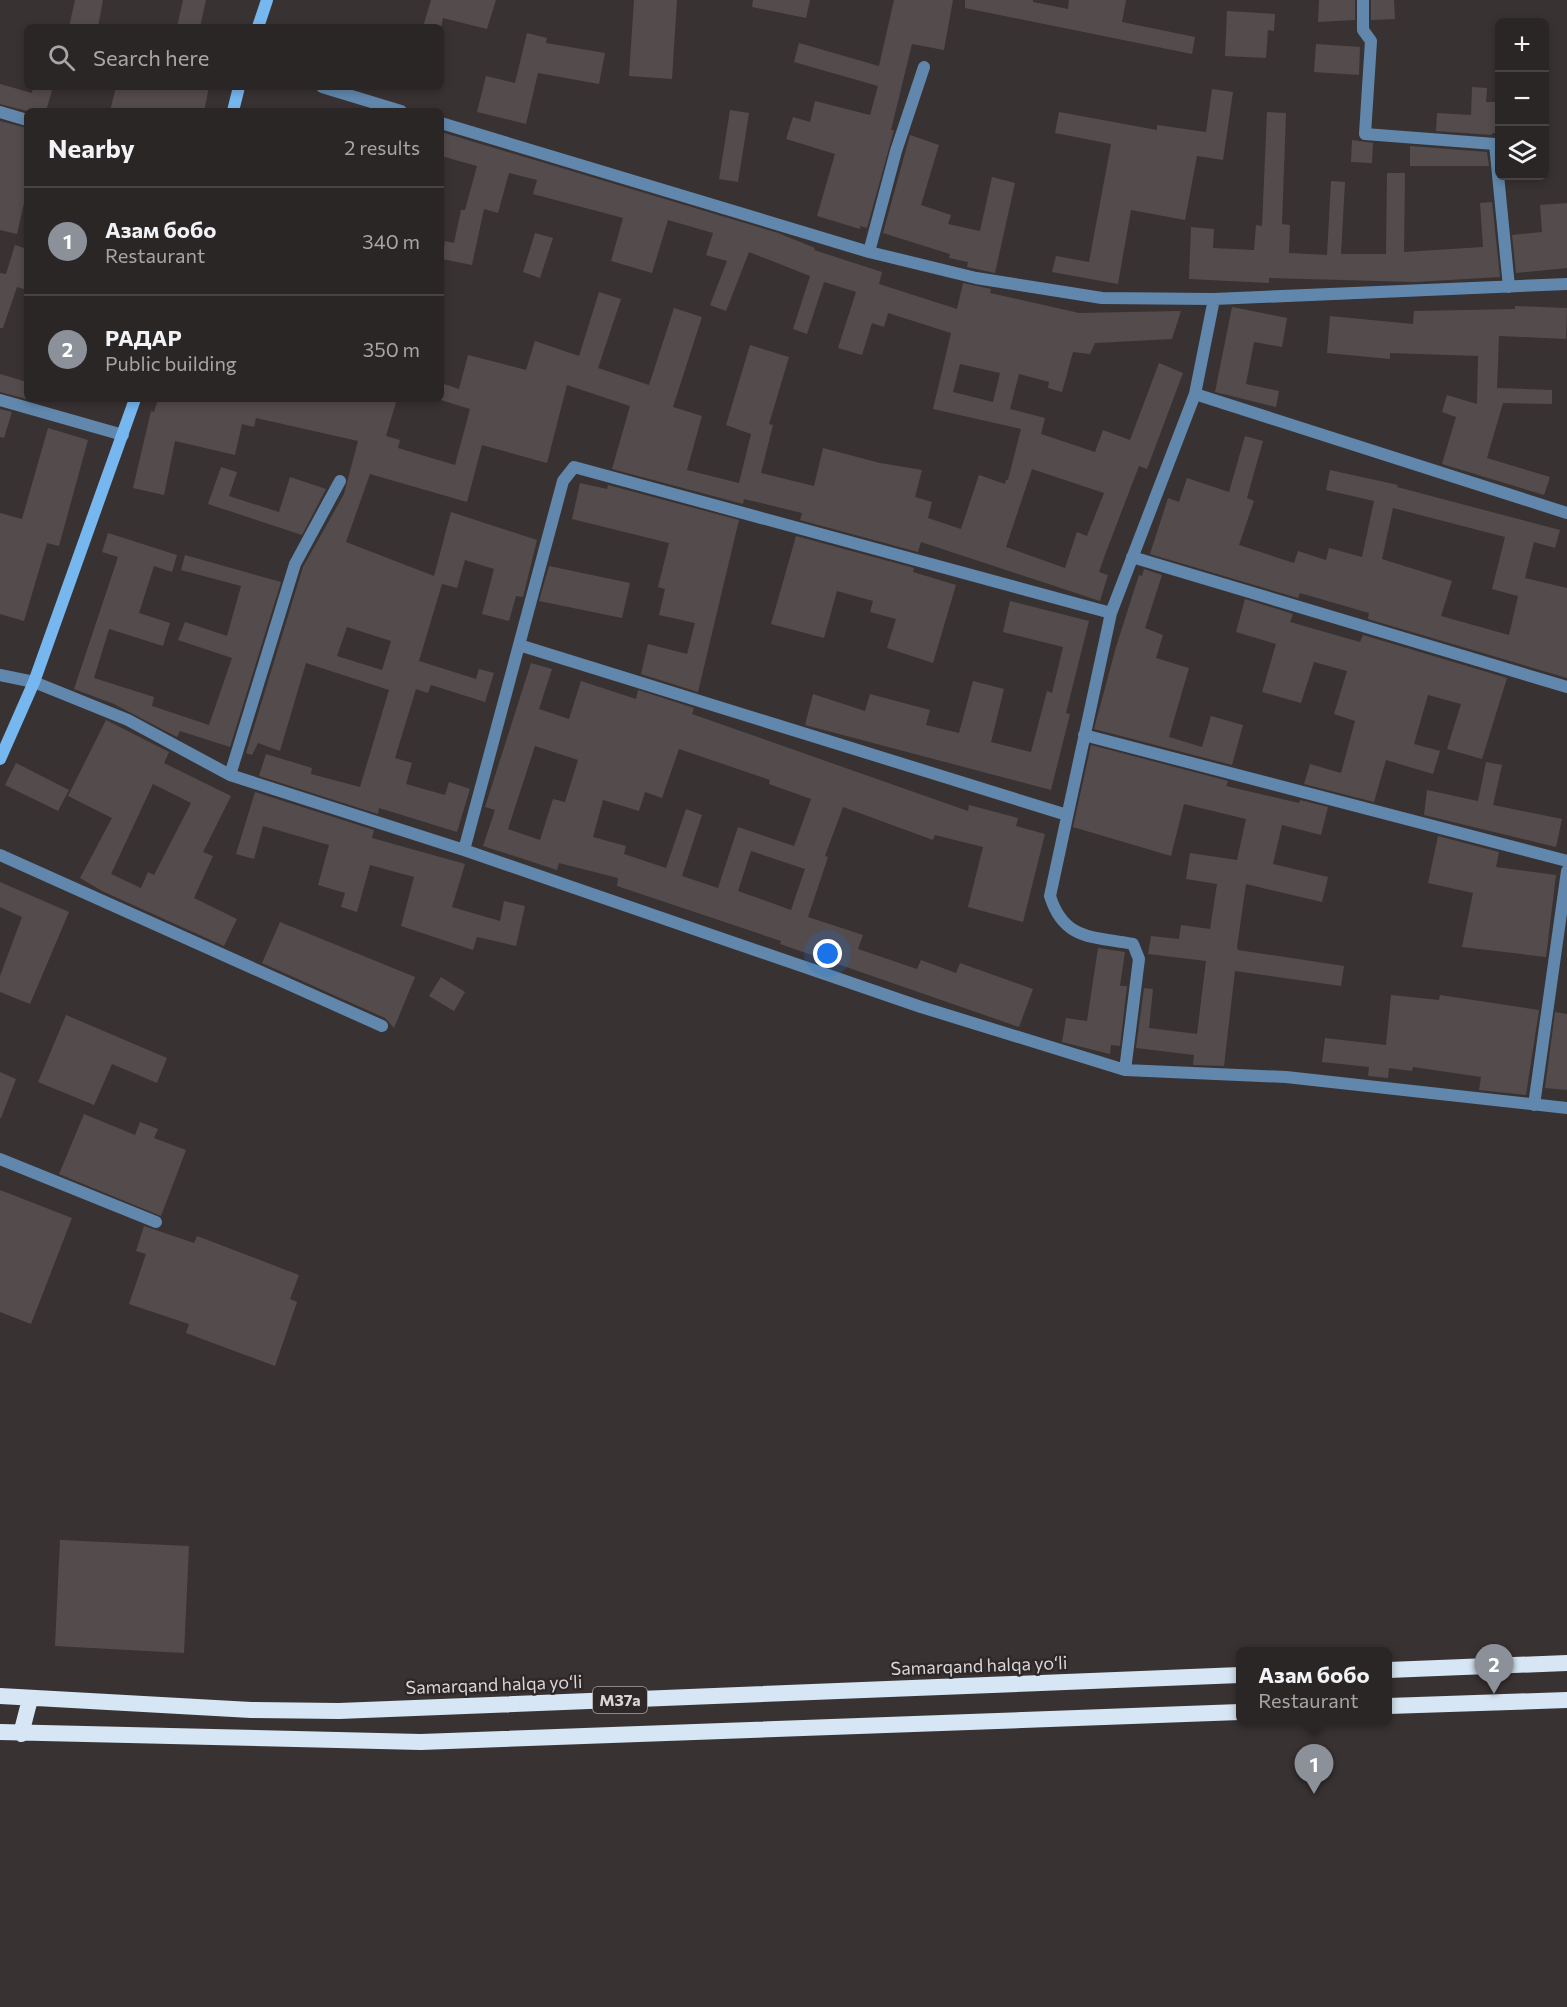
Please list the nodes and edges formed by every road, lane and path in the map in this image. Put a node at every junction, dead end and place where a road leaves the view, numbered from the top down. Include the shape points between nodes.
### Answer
1 (267, 0) edge
2 (1362, 0) edge
3 (259, 24) edge
4 (924, 67) dead end
5 (238, 90) edge
6 (332, 90) edge
7 (234, 108) edge
8 (391, 108) edge
9 (0, 112) edge
10 (24, 119) edge
11 (444, 124) edge
12 (869, 252) junction
13 (1567, 284) edge
14 (1509, 286) junction
15 (1214, 299) junction
16 (1195, 394) junction
17 (0, 400) edge
18 (134, 402) edge
19 (123, 435) junction
20 (340, 481) dead end
21 (1567, 513) edge
22 (1132, 557) junction
23 (1111, 613) junction
24 (519, 645) junction
25 (0, 675) edge
26 (34, 682) junction
27 (1567, 687) edge
28 (1084, 735) junction
29 (0, 759) edge
30 (230, 775) junction
31 (1067, 815) junction
32 (464, 850) junction
33 (0, 855) edge
34 (1567, 861) edge
35 (1567, 871) edge
36 (382, 1026) dead end
37 (1125, 1071) junction
38 (1534, 1106) junction
39 (1567, 1108) edge
40 (0, 1159) edge
41 (156, 1222) dead end
42 (1567, 1663) edge
43 (1392, 1670) edge
44 (1236, 1676) edge
45 (0, 1696) edge
46 (30, 1699) junction
47 (1567, 1700) edge
48 (1392, 1706) edge
49 (1236, 1712) edge
50 (0, 1732) edge
51 (21, 1734) junction

1 - 3 main road
2 - 14 street via 1363,30 1371,40 1365,134 1495,144
4 - 12 street
5 - 7 main road
6 - 8 street
9 - 10 street
11 - 12 street
12 - 15 street via 976,278 1102,298
13 - 14 street
14 - 15 street
15 - 16 street
16 - 21 street
16 - 22 street
17 - 19 street
18 - 19 main road
19 - 26 main road
20 - 30 street via 295,564
22 - 23 street
22 - 27 street
23 - 24 street via 574,467 563,482
23 - 28 street
24 - 31 street
24 - 32 street
25 - 26 street
26 - 29 main road
26 - 30 street via 128,720
28 - 31 street
28 - 34 street
30 - 32 street
31 - 37 street via 1050,896 1055,913 1072,932 1133,944 1139,959
32 - 37 street via 921,1007
33 - 36 street
35 - 38 street
37 - 38 street via 1286,1077
38 - 39 street
40 - 41 street
42 - 43 highway
44 - 46 highway, Samarqand halqa yoʻli / M37a via 339,1711
45 - 46 highway, Samarqand halqa yoʻli / M37a
46 - 51 highway
47 - 48 highway
49 - 51 highway, M37a via 421,1742
50 - 51 highway, M37a

